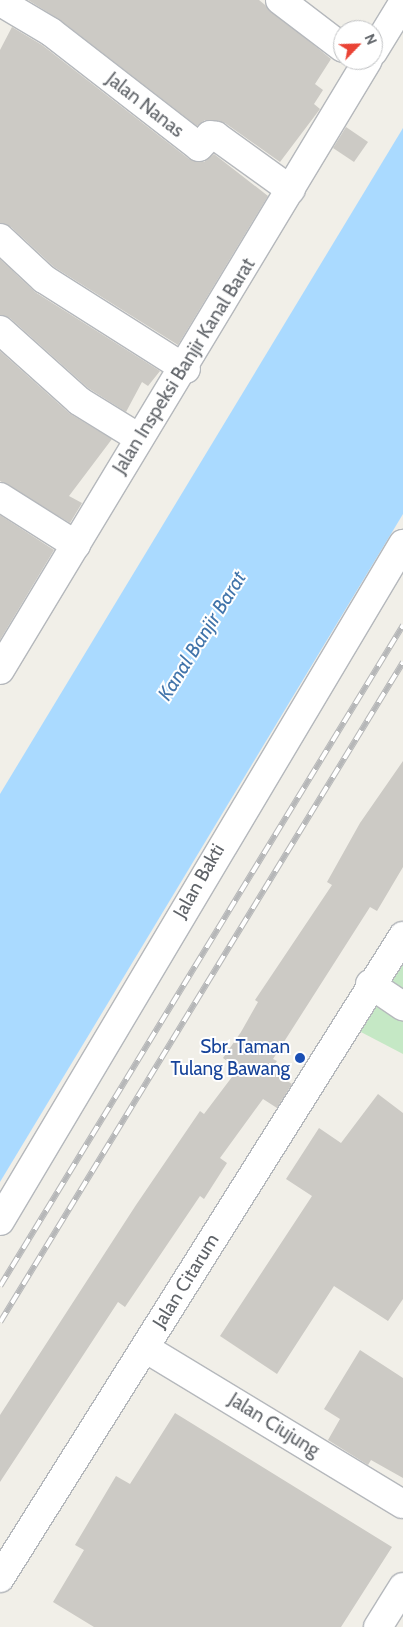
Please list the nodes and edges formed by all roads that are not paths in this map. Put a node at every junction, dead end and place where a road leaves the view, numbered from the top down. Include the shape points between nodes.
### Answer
1 (280, 0) edge
2 (403, 3) edge
3 (7, 9) edge
4 (383, 34) edge
5 (333, 40) edge
6 (361, 70) edge
7 (291, 190) junction
8 (0, 238) edge
9 (0, 330) edge
10 (186, 368) junction
11 (138, 438) junction
12 (0, 497) edge
13 (403, 544) edge
14 (76, 546) junction
15 (0, 670) edge
16 (403, 936) edge
17 (370, 984) junction
18 (403, 1006) edge
19 (0, 1221) edge
20 (144, 1348) junction
21 (403, 1504) edge
22 (0, 1578) edge
23 (403, 1587) edge
24 (378, 1627) edge

1 - 5 street
2 - 4 street, Jalan Inspeksi Banjir Kanal Barat
3 - 7 street, Jalan Nanas via 58,37 199,147 210,135 216,136
6 - 7 street, Jalan Inspeksi Banjir Kanal Barat
7 - 10 street, Jalan Inspeksi Banjir Kanal Barat
8 - 10 street via 68,296
9 - 11 street via 79,401
10 - 11 street, Jalan Inspeksi Banjir Kanal Barat
11 - 14 street, Jalan Inspeksi Banjir Kanal Barat
12 - 14 street
13 - 19 street, Jalan Bakti
14 - 15 street, Jalan Inspeksi Banjir Kanal Barat
16 - 17 street, Jalan Citarum
17 - 18 street
17 - 20 street, Jalan Citarum
20 - 21 street, Jalan Ciujung
20 - 22 street, Jalan Citarum
23 - 24 street

